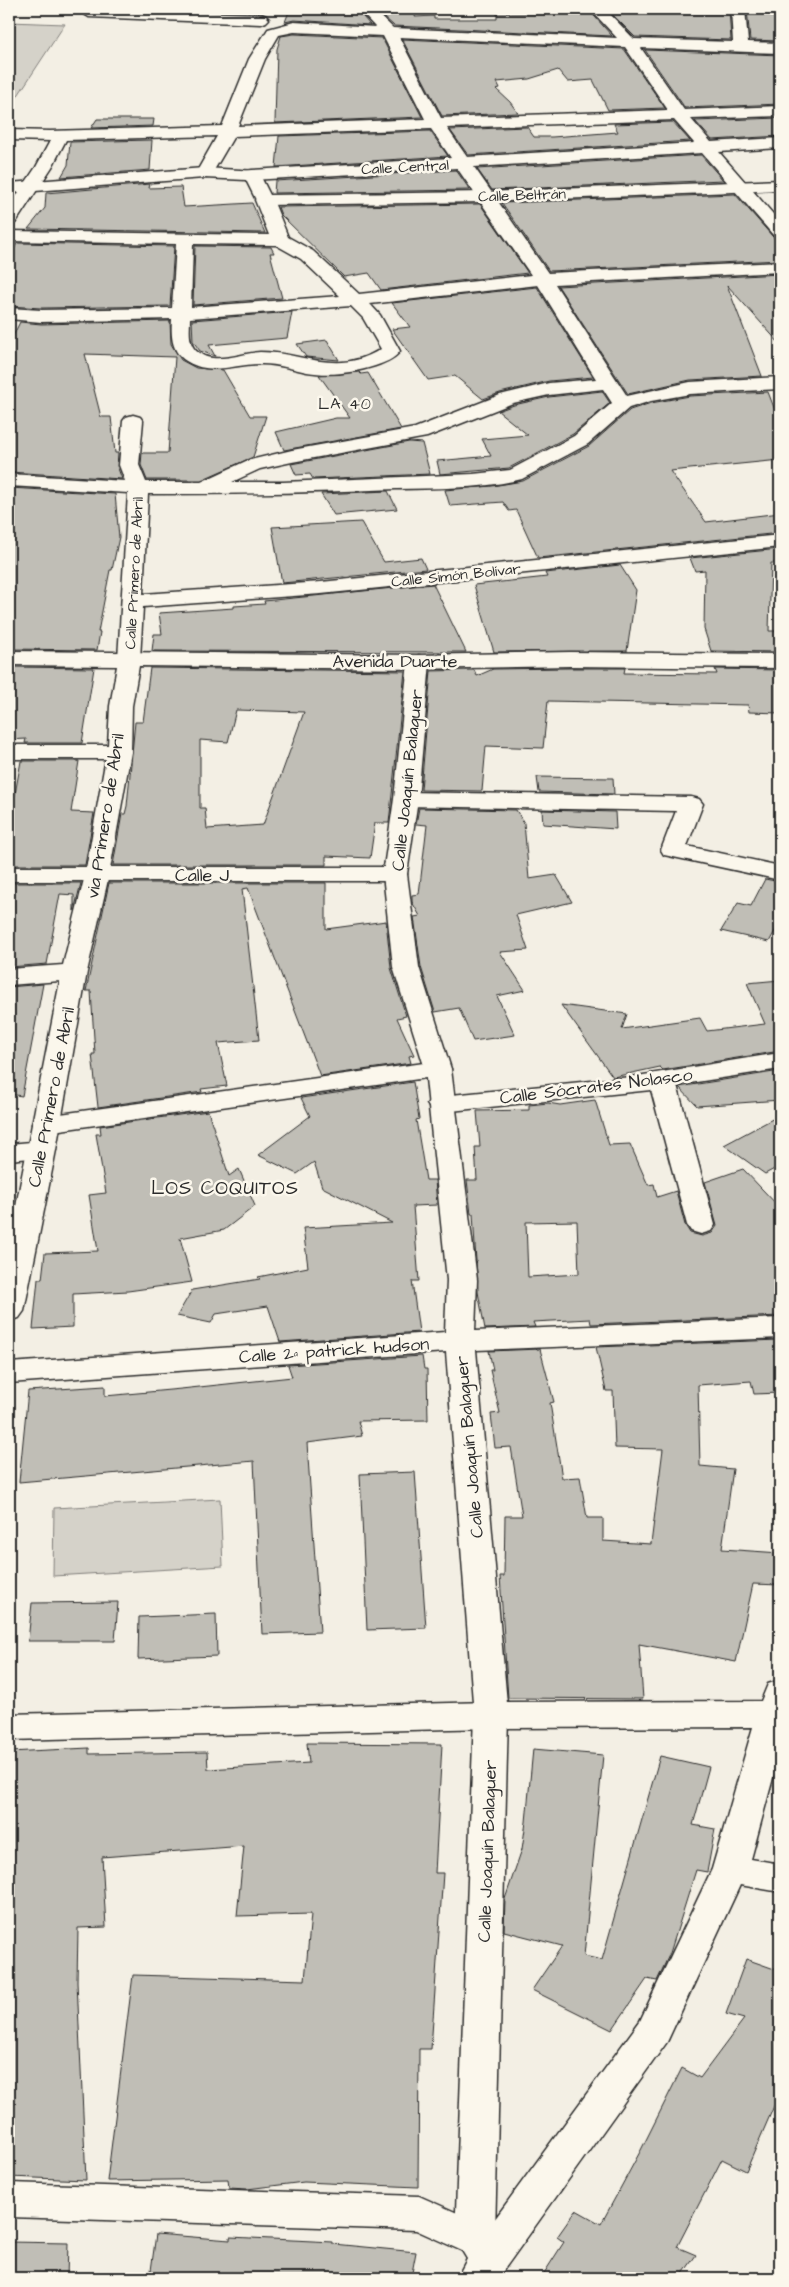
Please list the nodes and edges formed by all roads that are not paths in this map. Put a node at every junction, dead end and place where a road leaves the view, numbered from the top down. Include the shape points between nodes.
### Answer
1 (365, 9) edge
2 (597, 9) edge
3 (738, 9) edge
4 (89, 12) dead end
5 (262, 14) edge
6 (388, 32) junction
7 (272, 34) junction
8 (630, 43) junction
9 (741, 47) junction
10 (780, 48) edge
11 (780, 112) edge
12 (680, 116) junction
13 (435, 123) junction
14 (228, 131) junction
15 (9, 134) edge
16 (51, 136) junction
17 (780, 142) edge
18 (707, 148) junction
19 (464, 163) junction
20 (204, 173) junction
21 (252, 176) junction
22 (780, 185) edge
23 (740, 186) junction
24 (30, 187) junction
25 (9, 188) edge
26 (484, 197) junction
27 (264, 200) junction
28 (9, 218) edge
29 (780, 232) edge
30 (9, 236) edge
31 (185, 238) junction
32 (280, 240) junction
33 (780, 267) edge
34 (543, 279) junction
35 (356, 300) junction
36 (180, 313) junction
37 (9, 314) edge
38 (609, 383) junction
39 (780, 384) edge
40 (622, 404) junction
41 (133, 422) dead end
42 (9, 480) edge
43 (138, 488) junction
44 (202, 488) junction
45 (780, 541) edge
46 (131, 600) junction
47 (9, 658) edge
48 (129, 659) junction
49 (780, 661) edge
50 (419, 662) junction
51 (9, 752) edge
52 (119, 752) junction
53 (406, 799) junction
54 (780, 873) edge
55 (9, 874) edge
56 (396, 874) junction
57 (97, 875) junction
58 (74, 972) junction
59 (9, 977) edge
60 (780, 1061) edge
61 (438, 1069) junction
62 (662, 1080) junction
63 (442, 1104) junction
64 (44, 1137) junction
65 (9, 1152) edge
66 (701, 1225) dead end
67 (9, 1311) edge
68 (780, 1328) edge
69 (460, 1341) junction
70 (9, 1373) edge
71 (777, 1704) edge
72 (491, 1715) junction
73 (9, 1726) edge
74 (730, 1869) junction
75 (780, 1878) edge
76 (9, 2200) edge
77 (480, 2258) edge

1 - 6 street
2 - 8 street
3 - 9 street
4 - 5 street
5 - 7 street
6 - 7 street via 294,27 279,29
6 - 8 street
6 - 13 street
7 - 14 street via 244,87
8 - 9 street
8 - 12 street
9 - 10 street
11 - 12 street
12 - 13 street
12 - 18 street
13 - 14 street
13 - 19 street
14 - 16 street
14 - 20 street
15 - 16 street
16 - 24 street via 56,138 57,144
17 - 18 street, Calle Central
18 - 19 street, Calle Central
18 - 23 street
19 - 21 street, Calle Central
19 - 26 street
20 - 21 street, Calle Central
20 - 24 street, Calle Central
21 - 27 street
22 - 23 street, Calle Beltrán
23 - 26 street, Calle Beltrán
23 - 29 street
24 - 25 street, Calle Central
24 - 28 street
26 - 27 street, Calle Beltrán
26 - 34 street
27 - 32 street
30 - 31 street
31 - 32 street
31 - 36 street
32 - 35 street via 307,255
33 - 34 street
34 - 35 street
34 - 38 street
35 - 36 street
35 - 36 street via 371,315 391,352 379,360 335,368 315,368 286,360 260,358 200,361 183,348
36 - 37 street
38 - 40 street
38 - 44 street via 548,389 506,399 420,434 253,465
39 - 40 street via 690,388
40 - 44 street via 581,440 515,475 473,480
41 - 43 street via 129,466
42 - 43 street
43 - 44 street
43 - 46 street, Calle Primero de Abril
45 - 46 street, Calle Simón Bolívar via 321,588
46 - 48 street, Calle Primero de Abril
47 - 48 street, Avenida Duarte
48 - 50 street, Avenida Duarte
48 - 52 street, via Primero de Abril via 120,706
49 - 50 street, Avenida Duarte
50 - 53 street, Calle Joaquín Balaguer
51 - 52 street
52 - 57 street, via Primero de Abril
53 - 54 street via 691,804 673,850
53 - 56 street, Calle Joaquín Balaguer
55 - 57 street, Calle J
56 - 57 street, Calle J
56 - 61 street, Calle Joaquín Balaguer via 406,968
57 - 58 street, via Primero de Abril
58 - 59 street
58 - 64 street, Calle Primero de Abril
60 - 62 street, Calle Sócrates Nolasco
61 - 63 street, Calle Joaquín Balaguer
61 - 64 street
62 - 63 street, Calle Sócrates Nolasco
62 - 66 street
63 - 69 street, Calle Joaquín Balaguer via 462,1280
64 - 65 street
64 - 67 street, Calle Primero de Abril
68 - 69 street, Calle 2ª patrick hudson
69 - 70 street, Calle 2ª patrick hudson
69 - 72 street, Calle Joaquín Balaguer
71 - 72 street
71 - 74 street
72 - 73 street
72 - 77 street, Calle Joaquín Balaguer
74 - 75 street
74 - 77 street via 654,2031
76 - 77 street via 419,2213

